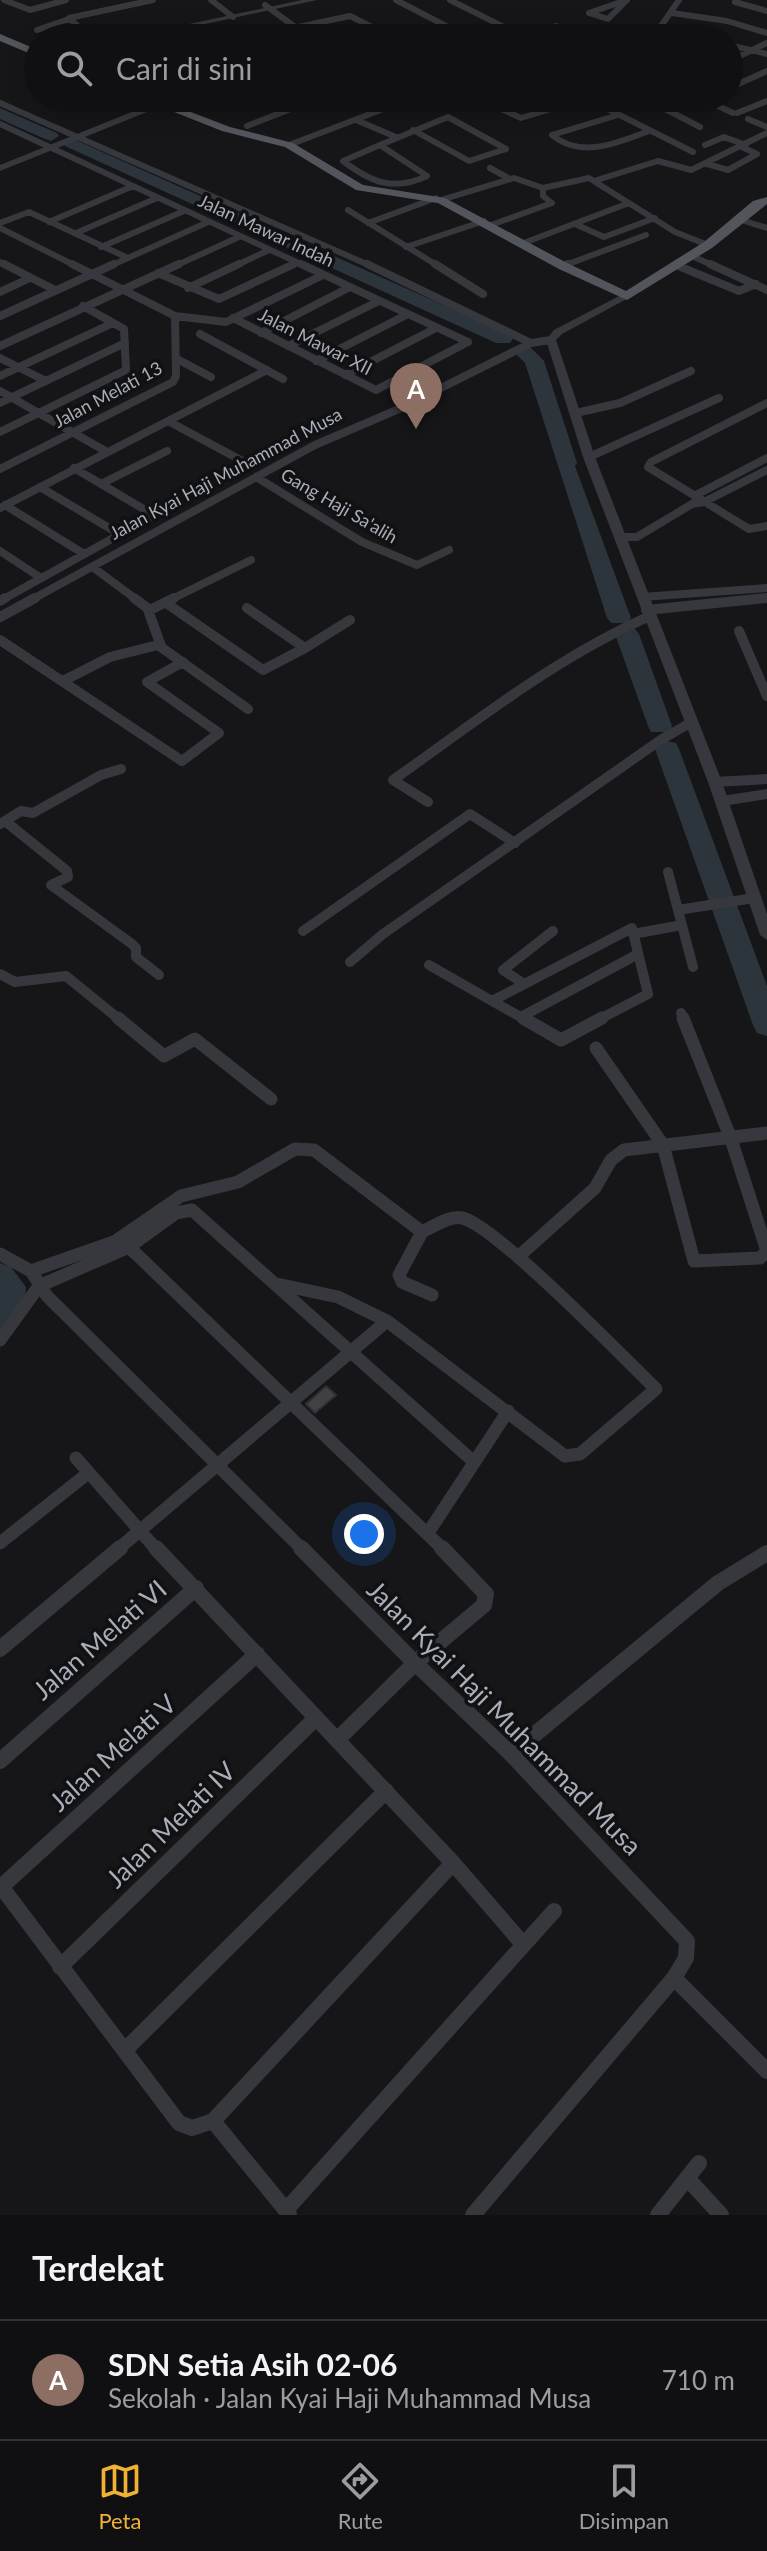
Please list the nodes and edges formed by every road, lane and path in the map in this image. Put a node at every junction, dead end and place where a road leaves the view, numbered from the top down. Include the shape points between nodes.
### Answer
1 (17, 0) edge
2 (66, 0) edge
3 (153, 0) edge
4 (211, 0) edge
5 (287, 0) edge
6 (313, 0) edge
7 (396, 0) edge
8 (450, 0) edge
9 (626, 0) edge
10 (679, 0) edge
11 (7, 1) edge
12 (735, 3) edge
13 (268, 7) junction
14 (767, 11) edge
15 (672, 13) junction
16 (230, 15) junction
17 (69, 19) junction
18 (54, 24) edge
19 (75, 24) edge
20 (181, 24) edge
21 (190, 24) edge
22 (291, 24) edge
23 (314, 24) edge
24 (368, 24) edge
25 (442, 24) edge
26 (497, 24) edge
27 (661, 24) edge
28 (738, 24) edge
29 (743, 26) edge
30 (767, 33) edge
31 (0, 37) edge
32 (767, 43) edge
33 (24, 48) edge
34 (743, 48) edge
35 (753, 50) junction
36 (767, 54) edge
37 (743, 55) edge
38 (767, 71) edge
39 (743, 82) edge
40 (767, 101) edge
41 (0, 103) edge
42 (743, 110) edge
43 (139, 112) edge
44 (181, 112) edge
45 (283, 112) edge
46 (376, 112) edge
47 (508, 112) edge
48 (540, 112) edge
49 (612, 112) edge
50 (671, 112) edge
51 (618, 115) junction
52 (748, 119) dead end
53 (356, 120) junction
54 (0, 123) edge
55 (247, 126) dead end
56 (700, 127) dead end
57 (767, 127) edge
58 (413, 130) junction
59 (649, 131) junction
60 (18, 132) junction
61 (767, 133) edge
62 (8, 136) dead end
63 (396, 137) junction
64 (76, 138) junction
65 (289, 145) junction
66 (380, 145) junction
67 (705, 145) dead end
68 (55, 146) junction
69 (744, 146) junction
70 (693, 152) dead end
71 (707, 164) junction
72 (0, 168) edge
73 (490, 168) dead end
74 (510, 179) junction
75 (597, 180) junction
76 (133, 186) junction
77 (543, 188) junction
78 (157, 198) junction
79 (438, 199) junction
80 (767, 200) edge
81 (629, 203) junction
82 (43, 206) dead end
83 (348, 210) dead end
84 (184, 211) junction
85 (29, 212) junction
86 (655, 218) junction
87 (738, 219) junction
88 (49, 222) junction
89 (208, 222) junction
90 (368, 223) junction
91 (488, 223) junction
92 (575, 224) junction
93 (0, 226) edge
94 (767, 228) edge
95 (76, 233) junction
96 (646, 235) dead end
97 (239, 237) junction
98 (521, 244) junction
99 (708, 245) junction
100 (101, 247) junction
101 (406, 247) junction
102 (269, 250) junction
103 (692, 256) junction
104 (128, 258) junction
105 (0, 262) edge
106 (296, 263) junction
107 (676, 265) junction
108 (563, 266) junction
109 (158, 273) junction
110 (92, 274) junction
111 (323, 275) junction
112 (30, 278) junction
113 (756, 284) junction
114 (188, 288) junction
115 (348, 288) junction
116 (120, 289) junction
117 (55, 290) junction
118 (767, 290) edge
119 (0, 292) edge
120 (483, 294) dead end
121 (627, 296) junction
122 (377, 302) junction
123 (83, 306) junction
124 (406, 315) junction
125 (0, 316) edge
126 (175, 316) junction
127 (230, 320) junction
128 (113, 323) junction
129 (436, 328) junction
130 (261, 333) junction
131 (200, 334) junction
132 (551, 340) junction
133 (468, 342) joint
134 (125, 343) junction
135 (176, 344) junction
136 (0, 346) edge
137 (288, 346) junction
138 (524, 346) junction
139 (100, 355) junction
140 (0, 358) edge
141 (177, 359) junction
142 (316, 361) junction
143 (126, 364) junction
144 (19, 367) junction
145 (267, 370) junction
146 (691, 371) dead end
147 (345, 375) junction
148 (0, 376) edge
149 (211, 377) dead end
150 (283, 379) dead end
151 (46, 381) junction
152 (0, 391) edge
153 (11, 397) junction
154 (719, 398) dead end
155 (0, 403) edge
156 (767, 403) edge
157 (38, 413) junction
158 (576, 413) junction
159 (168, 421) junction
160 (0, 432) edge
161 (72, 432) junction
162 (167, 451) dead end
163 (107, 452) junction
164 (589, 457) junction
165 (767, 458) edge
166 (248, 464) dead end
167 (74, 468) junction
168 (0, 469) edge
169 (767, 470) edge
170 (256, 477) junction
171 (101, 484) junction
172 (40, 487) junction
173 (693, 500) junction
174 (704, 502) junction
175 (2, 506) edge
176 (767, 526) edge
177 (121, 535) junction
178 (621, 537) junction
179 (449, 550) dead end
180 (0, 551) edge
181 (84, 554) junction
182 (251, 560) dead end
183 (94, 568) junction
184 (41, 578) junction
185 (767, 588) edge
186 (728, 596) junction
187 (767, 598) edge
188 (0, 601) edge
189 (166, 603) junction
190 (247, 608) dead end
191 (646, 608) junction
192 (148, 610) junction
193 (0, 617) edge
194 (350, 620) dead end
195 (739, 631) dead end
196 (0, 640) edge
197 (161, 646) junction
198 (305, 648) junction
199 (183, 662) junction
200 (63, 681) junction
201 (767, 696) edge
202 (248, 709) dead end
203 (692, 722) junction
204 (121, 769) dead end
205 (767, 779) edge
206 (715, 782) junction
207 (767, 794) edge
208 (722, 801) junction
209 (428, 802) dead end
210 (2, 822) edge
211 (515, 843) junction
212 (668, 872) dead end
213 (754, 898) junction
214 (678, 910) junction
215 (682, 925) junction
216 (303, 931) dead end
217 (553, 931) dead end
218 (633, 934) junction
219 (767, 935) edge
220 (638, 954) junction
221 (350, 962) dead end
222 (429, 965) dead end
223 (693, 967) dead end
224 (0, 974) edge
225 (159, 975) dead end
226 (524, 984) junction
227 (492, 1001) junction
228 (681, 1013) dead end
229 (521, 1017) junction
230 (596, 1048) dead end
231 (271, 1099) dead end
232 (767, 1133) edge
233 (731, 1139) junction
234 (663, 1145) junction
235 (422, 1232) junction
236 (129, 1247) junction
237 (0, 1254) edge
238 (518, 1257) junction
239 (31, 1271) junction
240 (277, 1284) junction
241 (39, 1286) junction
242 (432, 1295) dead end
243 (387, 1321) junction
244 (0, 1340) edge
245 (352, 1353) junction
246 (293, 1403) junction
247 (508, 1411) junction
248 (76, 1458) dead end
249 (474, 1462) junction
250 (219, 1464) junction
251 (87, 1474) junction
252 (139, 1530) junction
253 (428, 1533) junction
254 (0, 1543) edge
255 (767, 1553) edge
256 (196, 1588) junction
257 (0, 1649) edge
258 (257, 1654) junction
259 (415, 1663) junction
260 (316, 1718) junction
261 (338, 1739) junction
262 (511, 1754) junction
263 (0, 1761) edge
264 (386, 1791) junction
265 (453, 1863) junction
266 (1, 1886) edge
267 (554, 1911) dead end
268 (523, 1944) junction
269 (60, 1967) junction
270 (674, 1978) junction
271 (125, 2050) junction
272 (767, 2071) edge
273 (213, 2121) junction
274 (699, 2163) dead end
275 (687, 2178) junction
276 (288, 2212) edge
277 (473, 2215) edge
278 (658, 2215) edge
279 (721, 2215) edge

1 - 11 street
2 - 11 street via 30,10
3 - 17 street
4 - 16 street
5 - 13 street
6 - 13 street
7 - 25 street
8 - 26 street
9 - 9 street via 608,19 589,14
10 - 15 street
12 - 14 street
13 - 16 street
13 - 22 street
15 - 27 street
15 - 28 street
16 - 20 street
16 - 21 street
17 - 18 street
17 - 19 street
23 - 24 street via 353,16
29 - 30 street
31 - 33 main road
32 - 35 street
34 - 35 street
35 - 36 street
35 - 37 street
38 - 39 street
40 - 42 street
41 - 64 street
43 - 64 street
44 - 65 main road
45 - 55 street
46 - 53 street
47 - 48 street via 521,118
49 - 51 street
50 - 56 street
51 - 59 street
51 - 59 street via 551,136 571,146 606,146
52 - 57 street
53 - 63 street
53 - 65 street
54 - 60 street
54 - 68 street
58 - 58 street via 469,161 506,149 450,117
58 - 63 street
59 - 70 street
60 - 62 street
60 - 68 street
61 - 69 street
63 - 66 street
64 - 68 street
64 - 138 street via 346,254
65 - 79 main road via 360,188
66 - 66 street via 427,177 393,188 375,183 343,161
67 - 69 street via 724,137
68 - 72 street
68 - 76 street, Jalan Mawar Indah
69 - 71 street
69 - 71 street via 757,154 728,170
71 - 75 street via 688,170 658,161
73 - 74 street
74 - 77 street
74 - 79 street
75 - 77 street via 582,177
75 - 81 street
76 - 78 street, Jalan Mawar Indah
76 - 88 street
77 - 91 street via 551,204
78 - 84 street, Jalan Mawar Indah
78 - 95 street
79 - 90 street
79 - 91 main road
80 - 87 main road
81 - 86 street
81 - 92 street
82 - 85 street
83 - 90 street
84 - 89 street, Jalan Mawar Indah
84 - 100 street
85 - 88 street
85 - 93 street
86 - 92 street via 604,237
86 - 99 street
87 - 94 street
87 - 99 main road
88 - 95 street
89 - 97 street, Jalan Mawar Indah
89 - 104 street
90 - 101 street
91 - 98 main road
91 - 101 street
92 - 98 street
93 - 110 street
95 - 100 street
96 - 108 street
97 - 102 street, Jalan Mawar Indah
97 - 109 street
98 - 108 main road
99 - 103 main road
100 - 104 street
101 - 120 street
102 - 106 street, Jalan Mawar Indah
102 - 114 street
103 - 107 main road
103 - 113 street
104 - 110 street
105 - 112 street
106 - 111 street, Jalan Mawar Indah
106 - 114 street via 219,299
107 - 113 street via 739,291
107 - 121 main road
108 - 121 main road
109 - 114 street
109 - 116 street
110 - 116 street
110 - 117 street
111 - 115 street, Jalan Mawar Indah
111 - 127 street
112 - 117 street
112 - 119 street
113 - 118 street
115 - 122 street, Jalan Mawar Indah
115 - 130 street
116 - 123 street
116 - 126 street
117 - 125 street
121 - 132 street
122 - 124 street, Jalan Mawar Indah
122 - 137 street
123 - 128 street
123 - 136 street
124 - 129 street, Jalan Mawar Indah
124 - 142 street
126 - 127 street
126 - 135 street, Jalan Melati 13
127 - 130 street, Jalan Mawar XII
127 - 131 street
128 - 134 street via 124,329
128 - 144 street
129 - 133 street, Jalan Mawar Indah
129 - 147 street
130 - 137 street, Jalan Mawar XII
131 - 135 street
131 - 145 street
132 - 138 street, Jalan Kyai Haji Muhammad Musa
132 - 158 street
133 - 147 street, Jalan Mawar XII via 383,388 371,389
134 - 139 street
134 - 143 street
135 - 141 street, Jalan Melati 13
137 - 142 street, Jalan Mawar XII
138 - 170 street, Jalan Kyai Haji Muhammad Musa
139 - 143 street
139 - 151 street
140 - 144 street
141 - 149 street
141 - 161 street, Jalan Melati 13 via 171,383
142 - 147 street, Jalan Mawar XII
143 - 157 street via 124,371
144 - 148 street
144 - 151 street
145 - 150 street
145 - 159 street
146 - 158 street via 620,403
151 - 153 street
152 - 153 street
153 - 155 street
153 - 157 street
154 - 164 street
156 - 173 street via 651,462 650,471
157 - 160 street
157 - 161 street
158 - 164 street
159 - 163 street
159 - 166 street
161 - 163 street
161 - 168 street, Jalan Melati 13
162 - 171 street
163 - 167 street
164 - 178 street
165 - 173 street
167 - 171 street
167 - 172 street
169 - 174 street
170 - 179 street, Gang Haji Sa'alih via 362,542 417,565
170 - 183 street, Jalan Kyai Haji Muhammad Musa
171 - 177 street via 152,514
172 - 175 street
172 - 177 street
173 - 174 street
173 - 178 street via 637,537
174 - 176 street via 749,529
175 - 181 street
177 - 181 street
178 - 191 street
180 - 184 street
181 - 184 street
182 - 189 street
183 - 192 street
183 - 193 street, Jalan Kyai Haji Muhammad Musa
184 - 188 street
185 - 186 street
186 - 187 street
186 - 191 street
189 - 192 street
189 - 198 street via 263,670
190 - 198 street
191 - 203 street
191 - 209 street via 635,623 517,692 393,780
192 - 197 street
194 - 198 street
195 - 201 street
196 - 200 street
197 - 199 street
197 - 200 street via 110,657
199 - 200 street via 147,682 219,733 182,761
199 - 202 street
203 - 206 street
203 - 211 street
204 - 210 street via 33,813 21,811
205 - 206 street
206 - 208 street
207 - 208 street
208 - 213 street
210 - 225 street via 69,873 51,885 132,944 136,957
211 - 216 street via 470,814
211 - 221 street
212 - 214 street
213 - 214 street
213 - 219 street
214 - 215 street
215 - 218 street
215 - 223 street
217 - 226 street via 503,970
218 - 220 street
218 - 226 street via 632,928
220 - 229 street
220 - 229 street via 648,994 561,1040
222 - 227 street
224 - 231 street via 20,984 66,976 164,1056 195,1039
226 - 227 street
227 - 229 street
228 - 233 street
230 - 234 street
232 - 233 street
233 - 234 street
233 - 234 street via 767,1251 760,1258 694,1261
234 - 238 street via 618,1153 592,1192
235 - 238 street via 466,1218
235 - 239 street via 314,1150 301,1147 238,1182 181,1196 114,1242
235 - 242 street via 399,1275 402,1282
236 - 240 street via 176,1213 192,1210
236 - 241 street
236 - 246 street
237 - 239 street
238 - 247 street via 656,1389 575,1456 565,1456
239 - 241 street, Jalan Kyai Haji Muhammad Musa
240 - 243 street via 338,1297
240 - 245 street
241 - 244 street
241 - 250 street, Jalan Kyai Haji Muhammad Musa
243 - 245 street
243 - 247 street
245 - 246 street
245 - 249 street
246 - 250 street
246 - 253 street
247 - 249 street
248 - 251 street
249 - 253 street
250 - 252 street
250 - 259 street, Jalan Kyai Haji Muhammad Musa
251 - 252 street
251 - 254 street
252 - 256 street
252 - 257 street
253 - 259 street via 484,1589 486,1598
255 - 262 street via 718,1583
256 - 258 street
256 - 263 street, Jalan Melati VI
258 - 260 street
258 - 266 street, Jalan Melati V
259 - 261 street
259 - 262 street, Jalan Kyai Haji Muhammad Musa
260 - 261 street
260 - 269 street, Jalan Melati IV
261 - 264 street
262 - 270 street, Jalan Kyai Haji Muhammad Musa via 682,1933 688,1953
264 - 265 street
264 - 271 street
265 - 268 street
265 - 273 street
266 - 269 street
267 - 268 street
268 - 276 street
269 - 271 street
270 - 272 street
270 - 277 street, Jalan Kyai Haji Muhammad Musa
271 - 273 street via 179,2123 192,2128
273 - 276 street
274 - 275 street
275 - 278 street
275 - 279 street

